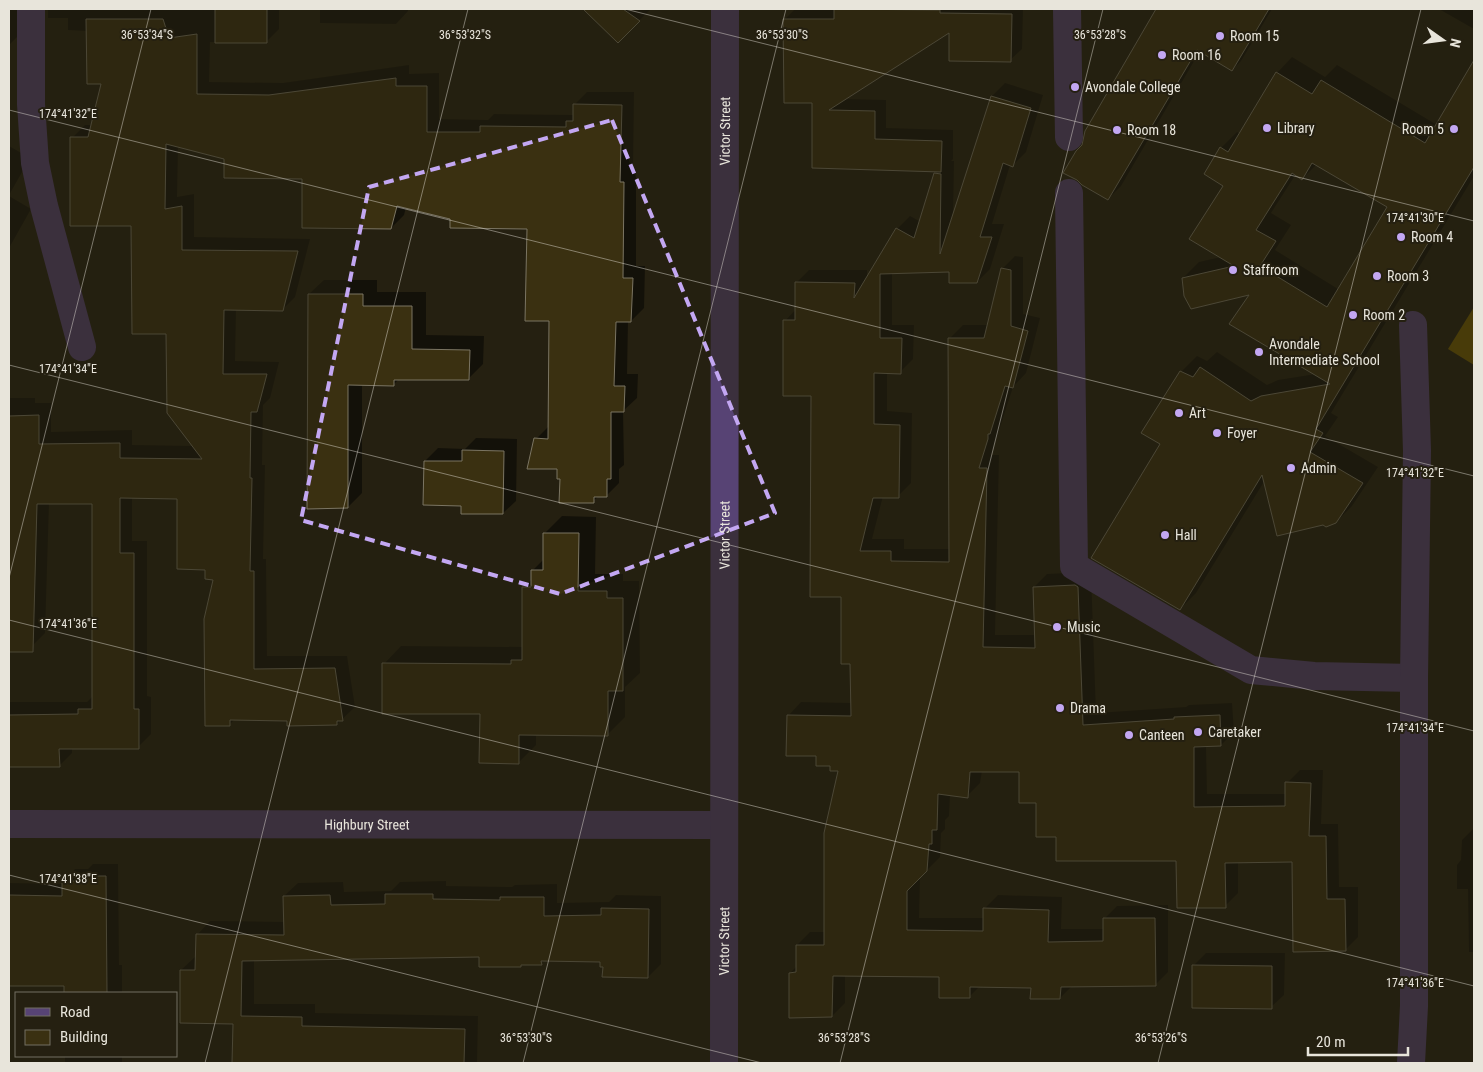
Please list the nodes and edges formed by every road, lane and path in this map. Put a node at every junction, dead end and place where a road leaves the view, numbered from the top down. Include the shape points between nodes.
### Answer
1 (32, 9) edge
2 (725, 9) edge
3 (1067, 9) edge
4 (1069, 136) dead end
5 (1069, 193) dead end
6 (1413, 325) dead end
7 (82, 347) dead end
8 (1414, 678) junction
9 (9, 824) edge
10 (724, 825) junction
11 (724, 1063) edge
12 (1411, 1063) edge

1 - 7 street via 31,104 35,163
2 - 10 street, Victor Street
3 - 4 street
5 - 8 street via 1074,566 1251,670 1314,676
6 - 8 street via 1417,451
8 - 12 street via 1414,1006
9 - 10 street, Highbury Street
10 - 11 street, Victor Street

